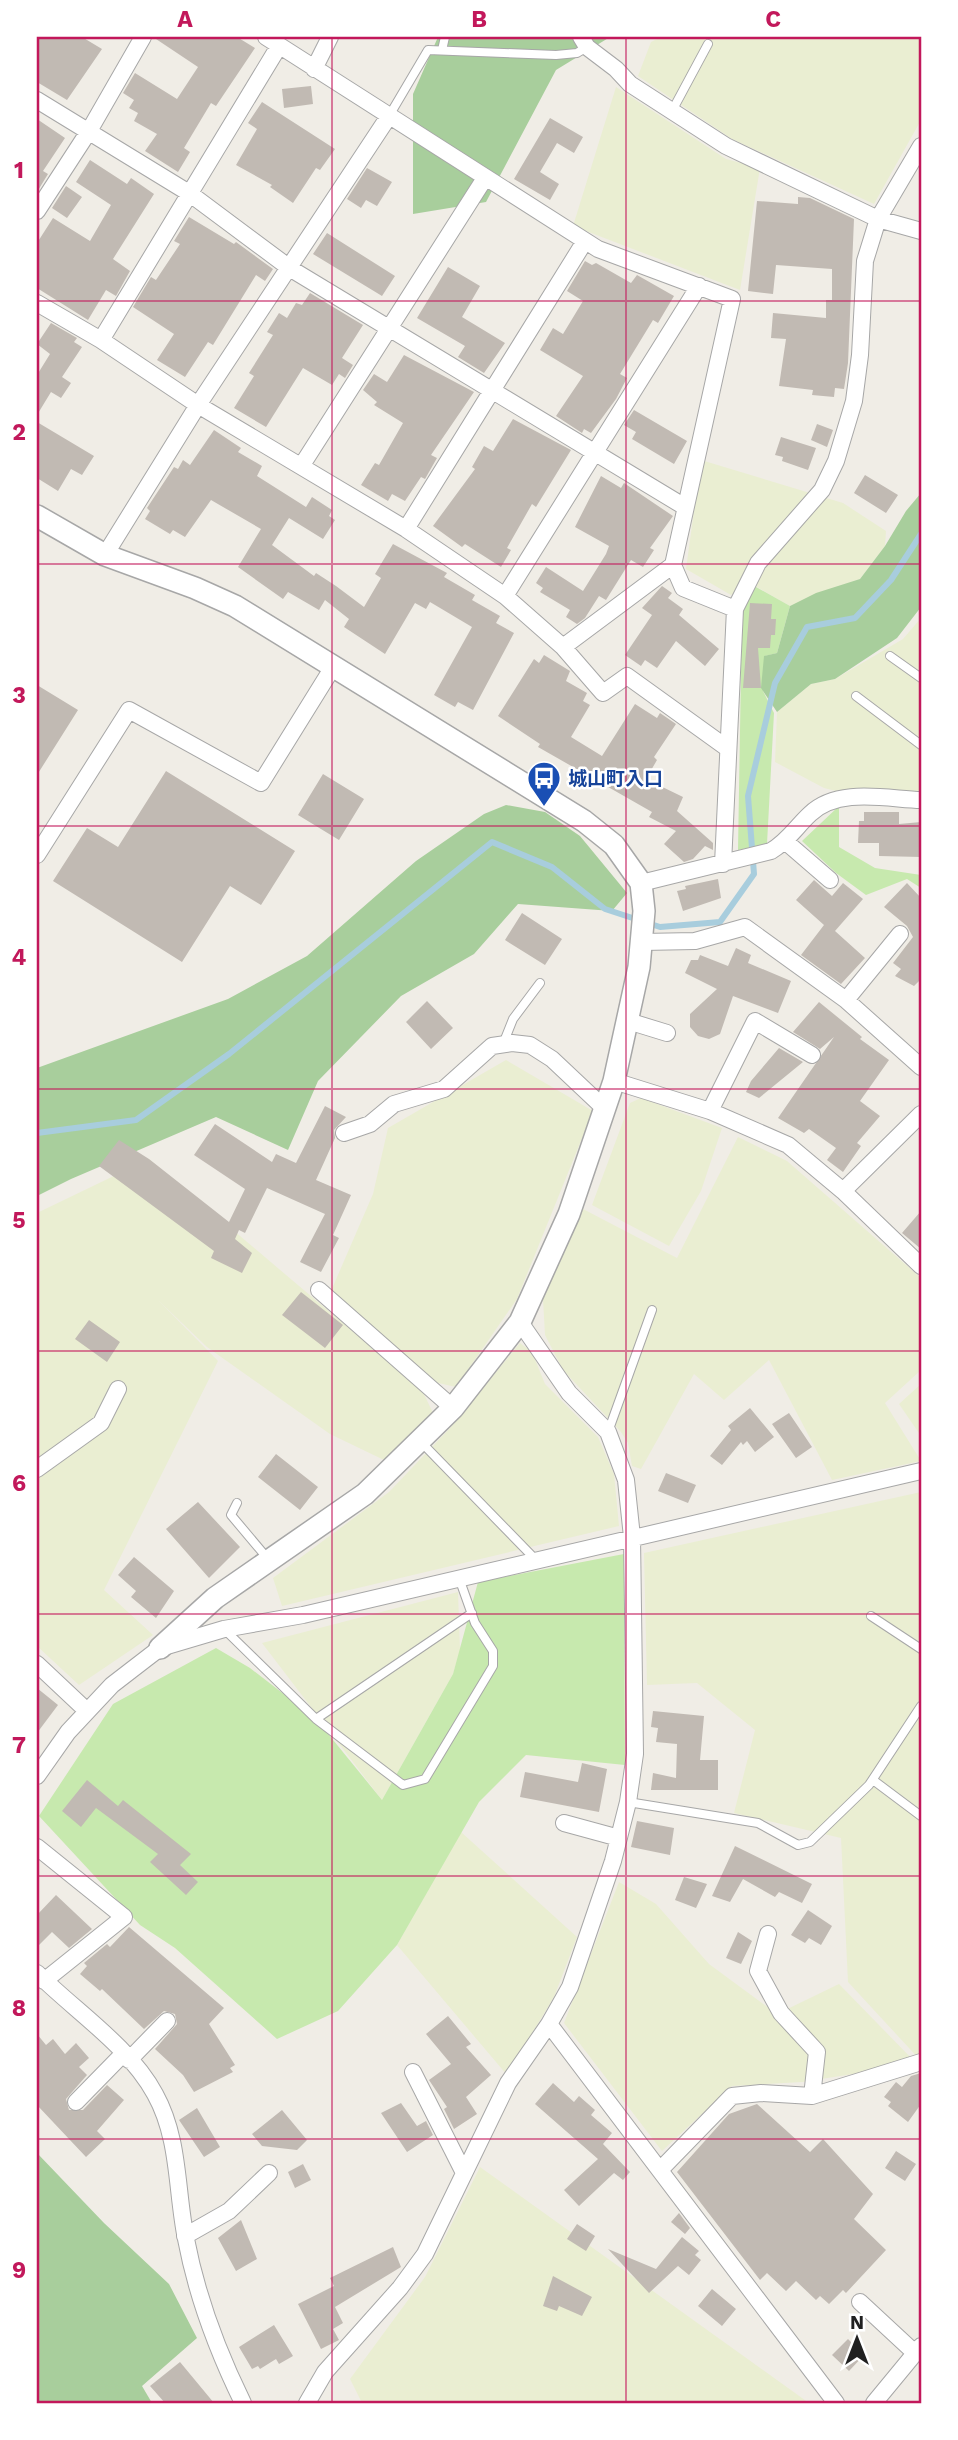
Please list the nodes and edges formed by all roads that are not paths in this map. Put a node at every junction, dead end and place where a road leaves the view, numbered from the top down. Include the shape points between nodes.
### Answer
1 (143, 37) edge
2 (330, 37) edge
3 (445, 37) edge
4 (272, 41) edge
5 (584, 42) edge
6 (708, 44) dead end
7 (442, 50) junction
8 (314, 69) junction
9 (37, 100) edge
10 (672, 111) junction
11 (388, 116) junction
12 (89, 131) junction
13 (921, 146) edge
14 (485, 178) junction
15 (189, 192) junction
16 (37, 211) edge
17 (878, 219) junction
18 (921, 231) edge
19 (585, 241) junction
20 (291, 269) junction
21 (699, 286) junction
22 (37, 303) edge
23 (390, 327) junction
24 (101, 340) junction
25 (494, 391) junction
26 (198, 405) junction
27 (598, 452) junction
28 (302, 466) junction
29 (685, 507) junction
30 (37, 516) edge
31 (407, 529) junction
32 (105, 555) junction
33 (673, 565) junction
34 (505, 596) junction
35 (734, 609) junction
36 (562, 647) junction
37 (890, 656) dead end
38 (333, 667) junction
39 (921, 678) edge
40 (856, 696) dead end
41 (921, 745) edge
42 (727, 748) junction
43 (921, 800) edge
44 (786, 842) junction
45 (37, 855) edge
46 (731, 862) junction
47 (830, 880) dead end
48 (641, 883) junction
49 (900, 934) dead end
50 (642, 942) junction
51 (540, 983) dead end
52 (846, 1000) junction
53 (628, 1021) junction
54 (667, 1032) dead end
55 (503, 1044) junction
56 (813, 1055) dead end
57 (921, 1067) edge
58 (614, 1081) junction
59 (604, 1108) junction
60 (710, 1111) junction
61 (921, 1114) edge
62 (344, 1133) dead end
63 (843, 1191) junction
64 (921, 1266) edge
65 (319, 1290) dead end
66 (652, 1311) dead end
67 (520, 1322) junction
68 (118, 1389) dead end
69 (453, 1408) junction
70 (608, 1432) junction
71 (421, 1442) junction
72 (37, 1469) edge
73 (921, 1471) edge
74 (237, 1503) dead end
75 (632, 1537) junction
76 (268, 1560) junction
77 (536, 1560) junction
78 (459, 1578) junction
79 (472, 1613) junction
80 (871, 1616) dead end
81 (224, 1629) junction
82 (160, 1648) junction
83 (921, 1648) edge
84 (37, 1664) edge
85 (921, 1706) edge
86 (87, 1711) junction
87 (316, 1719) junction
88 (37, 1776) edge
89 (873, 1780) junction
90 (628, 1802) junction
91 (921, 1816) edge
92 (564, 1823) dead end
93 (619, 1838) junction
94 (37, 1847) edge
95 (768, 1934) dead end
96 (40, 1977) edge
97 (167, 2021) dead end
98 (549, 2024) junction
99 (126, 2057) junction
100 (921, 2062) edge
101 (413, 2072) dead end
102 (813, 2096) junction
103 (76, 2102) dead end
104 (661, 2169) junction
105 (463, 2171) junction
106 (269, 2173) dead end
107 (185, 2236) junction
108 (860, 2302) dead end
109 (918, 2350) edge
110 (243, 2403) edge
111 (307, 2403) edge
112 (836, 2403) edge
113 (874, 2403) edge

1 - 12 street
2 - 8 street
3 - 7 lane
4 - 8 street
4 - 15 street
5 - 7 lane via 578,53 556,55
5 - 10 street via 630,85
6 - 10 lane
7 - 11 lane via 428,50 420,59
8 - 11 street
9 - 12 street
10 - 17 street via 726,146
11 - 14 street
11 - 20 street
12 - 15 street
12 - 16 street
13 - 17 street
14 - 19 street
14 - 23 street
15 - 20 street
15 - 24 street
17 - 18 street
17 - 35 street via 865,261 854,401 836,461 822,490 758,563
19 - 21 street
19 - 25 street
20 - 23 street
20 - 26 street
21 - 27 street
21 - 29 street via 732,299
22 - 24 street
23 - 25 street
23 - 28 street
24 - 26 street
25 - 27 street
25 - 31 street
26 - 28 street
26 - 32 street
27 - 29 street
27 - 34 street
28 - 31 street
29 - 33 street
30 - 32 street
31 - 34 street
32 - 38 street via 235,606
33 - 35 street via 683,588
33 - 36 street
34 - 36 street
35 - 42 street
36 - 42 street via 603,693 627,676
37 - 39 lane
38 - 45 street via 261,783 129,710
38 - 48 street via 584,821 614,845
40 - 41 lane
42 - 46 street
43 - 44 street via 848,797 811,813
44 - 46 street
44 - 47 street
46 - 48 street
48 - 50 street via 645,898
49 - 52 street
50 - 52 street via 695,941 745,927
50 - 53 street
51 - 55 lane via 513,1019
52 - 57 street
53 - 54 street
53 - 58 street
55 - 59 street via 530,1045 552,1059
55 - 62 street via 492,1046 444,1089 394,1104 370,1124
56 - 60 street via 755,1021
58 - 59 street
58 - 60 street
59 - 67 street via 569,1214
60 - 63 street via 788,1144
61 - 63 street
63 - 64 street
65 - 69 street
66 - 70 lane
67 - 69 street
67 - 70 street via 569,1393
68 - 72 street via 101,1423
69 - 71 street
70 - 75 street via 626,1480
71 - 76 street via 365,1494
71 - 77 lane
73 - 75 street
74 - 76 lane via 231,1516
75 - 77 street
75 - 90 street via 635,1754
76 - 82 street via 215,1598
77 - 78 street
78 - 79 lane
78 - 81 street
79 - 87 lane
79 - 87 lane via 493,1651 493,1666 425,1779 403,1785
80 - 83 lane
81 - 82 street
81 - 87 lane
82 - 86 street
84 - 86 street
85 - 89 lane
86 - 88 street
89 - 90 lane via 810,1842 798,1845 758,1823
89 - 91 lane
90 - 93 street
92 - 93 street
93 - 98 street via 570,1987
94 - 96 street via 124,1917
95 - 102 street via 758,1971 781,2012 817,2052
96 - 99 street
97 - 99 street
98 - 104 street
98 - 105 street via 508,2083
99 - 103 street
99 - 107 street via 155,2094 172,2133
100 - 102 street
101 - 105 street
102 - 104 street via 732,2096
104 - 112 street
105 - 111 street via 425,2254 325,2372
106 - 107 street via 229,2211
107 - 110 street via 199,2300
108 - 109 street
109 - 113 street

